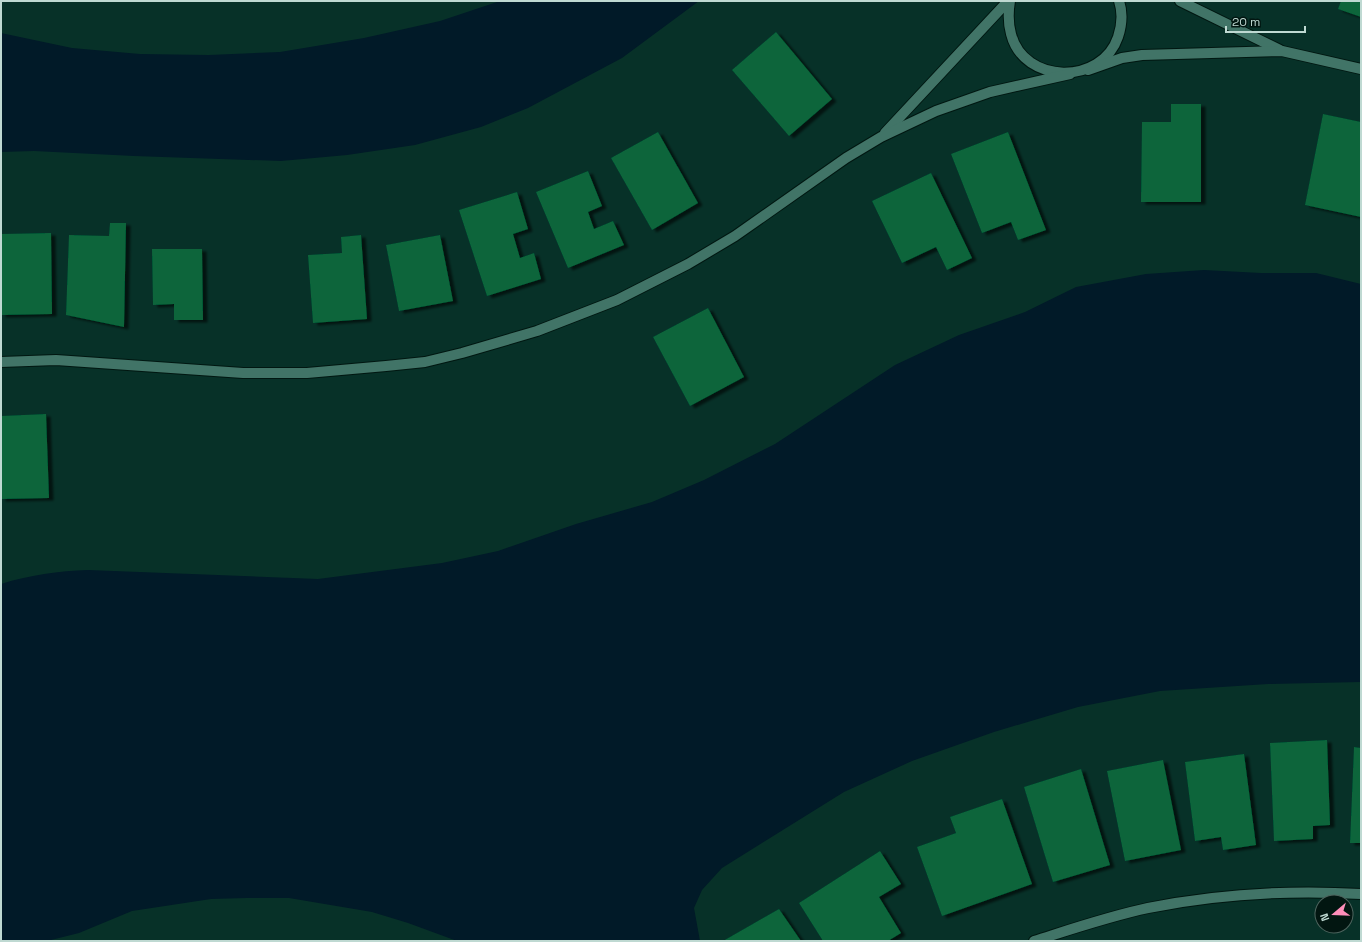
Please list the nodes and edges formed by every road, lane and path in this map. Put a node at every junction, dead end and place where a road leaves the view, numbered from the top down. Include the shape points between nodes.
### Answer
1 (1009, 1) edge
2 (1119, 1) edge
3 (1180, 1) edge
4 (1282, 51) junction
5 (1361, 69) edge
6 (1088, 70) junction
7 (1070, 74) junction
8 (881, 137) junction
9 (1, 362) edge
10 (1361, 894) edge
11 (1034, 941) edge

1 - 7 street via 1011,36 1020,52 1034,65 1051,72
1 - 8 street
2 - 6 street via 1121,26 1116,44 1104,59
3 - 4 street
4 - 5 street
4 - 6 street via 1142,55 1122,58
6 - 7 street
7 - 8 street via 990,92 936,111
8 - 9 street via 839,163 735,236 688,264 610,303 537,331 462,353 424,362 307,373 243,374 56,360
10 - 11 street via 1308,892 1200,899 1148,908

